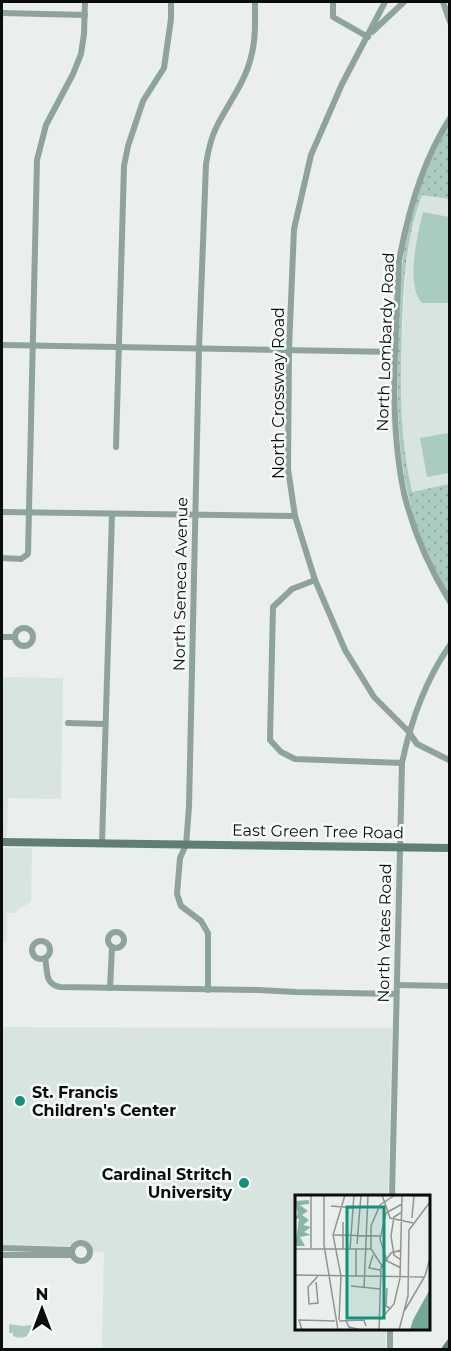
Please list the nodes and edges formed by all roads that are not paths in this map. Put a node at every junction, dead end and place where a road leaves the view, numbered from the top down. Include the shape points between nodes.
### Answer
1 (85, 2) edge
2 (171, 2) edge
3 (255, 2) edge
4 (333, 2) edge
5 (385, 2) edge
6 (404, 2) edge
7 (443, 2) edge
8 (2, 13) edge
9 (85, 15) junction
10 (450, 22) edge
11 (368, 37) junction
12 (450, 118) edge
13 (2, 345) edge
14 (33, 345) junction
15 (119, 347) junction
16 (199, 348) junction
17 (289, 350) junction
18 (395, 352) junction
19 (116, 447) dead end
20 (2, 512) edge
21 (30, 512) junction
22 (112, 514) junction
23 (195, 514) junction
24 (295, 516) junction
25 (2, 558) edge
26 (315, 580) junction
27 (450, 602) edge
28 (2, 637) edge
29 (14, 638) dead end
30 (450, 645) edge
31 (68, 723) dead end
32 (104, 724) junction
33 (409, 732) junction
34 (449, 760) edge
35 (402, 763) junction
36 (2, 842) edge
37 (102, 844) junction
38 (186, 845) junction
39 (400, 847) junction
40 (450, 848) edge
41 (112, 946) dead end
42 (45, 958) dead end
43 (397, 985) junction
44 (450, 986) edge
45 (110, 988) junction
46 (208, 990) junction
47 (396, 994) junction
48 (392, 1195) edge
49 (2, 1248) edge
50 (2, 1255) edge
51 (390, 1330) edge
52 (450, 1343) edge
53 (390, 1350) edge
54 (445, 1350) edge

1 - 9 street
2 - 15 street via 164,68 143,101 124,166
3 - 16 street, North Seneca Avenue via 251,59 216,129 206,164
4 - 11 street via 333,17
5 - 11 street, North Crossway Road
6 - 11 street, North Crossway Road
7 - 10 street
8 - 9 street
9 - 14 street via 81,54 46,125 37,160
11 - 17 street, North Crossway Road via 310,155 294,229
12 - 18 street, North Lombardy Road via 413,200 406,225 399,261
13 - 14 street
14 - 15 street
14 - 21 street
15 - 16 street
15 - 19 street
16 - 17 street
16 - 23 street, North Seneca Avenue
17 - 18 street
17 - 24 street, North Crossway Road via 288,469
18 - 27 street, North Lombardy Road via 396,438 405,494 433,573
20 - 21 street
21 - 22 street
21 - 25 street via 27,556
22 - 23 street
22 - 32 street
23 - 24 street
23 - 38 street, North Seneca Avenue
24 - 26 street, North Crossway Road
26 - 33 street, North Crossway Road via 345,650 375,697
26 - 35 street via 292,588 273,607 270,740 295,759
28 - 29 street
30 - 33 street, North Yates Road via 432,671
31 - 32 street
32 - 37 street
33 - 34 street, North Crossway Road via 417,744
33 - 35 street, North Yates Road
35 - 39 street, North Yates Road
36 - 37 street, East Green Tree Road
37 - 38 street, East Green Tree Road
38 - 39 street, East Green Tree Road
38 - 46 street, North Seneca Avenue via 180,858 177,897 208,933
39 - 40 street, East Green Tree Road
39 - 43 street, North Yates Road
41 - 45 street
42 - 45 street via 47,976 54,985
43 - 44 street
43 - 47 street, North Yates Road
45 - 46 street
46 - 47 street
47 - 48 street, North Yates Road
49 - 50 street via 72,1252
51 - 53 street
52 - 54 street

